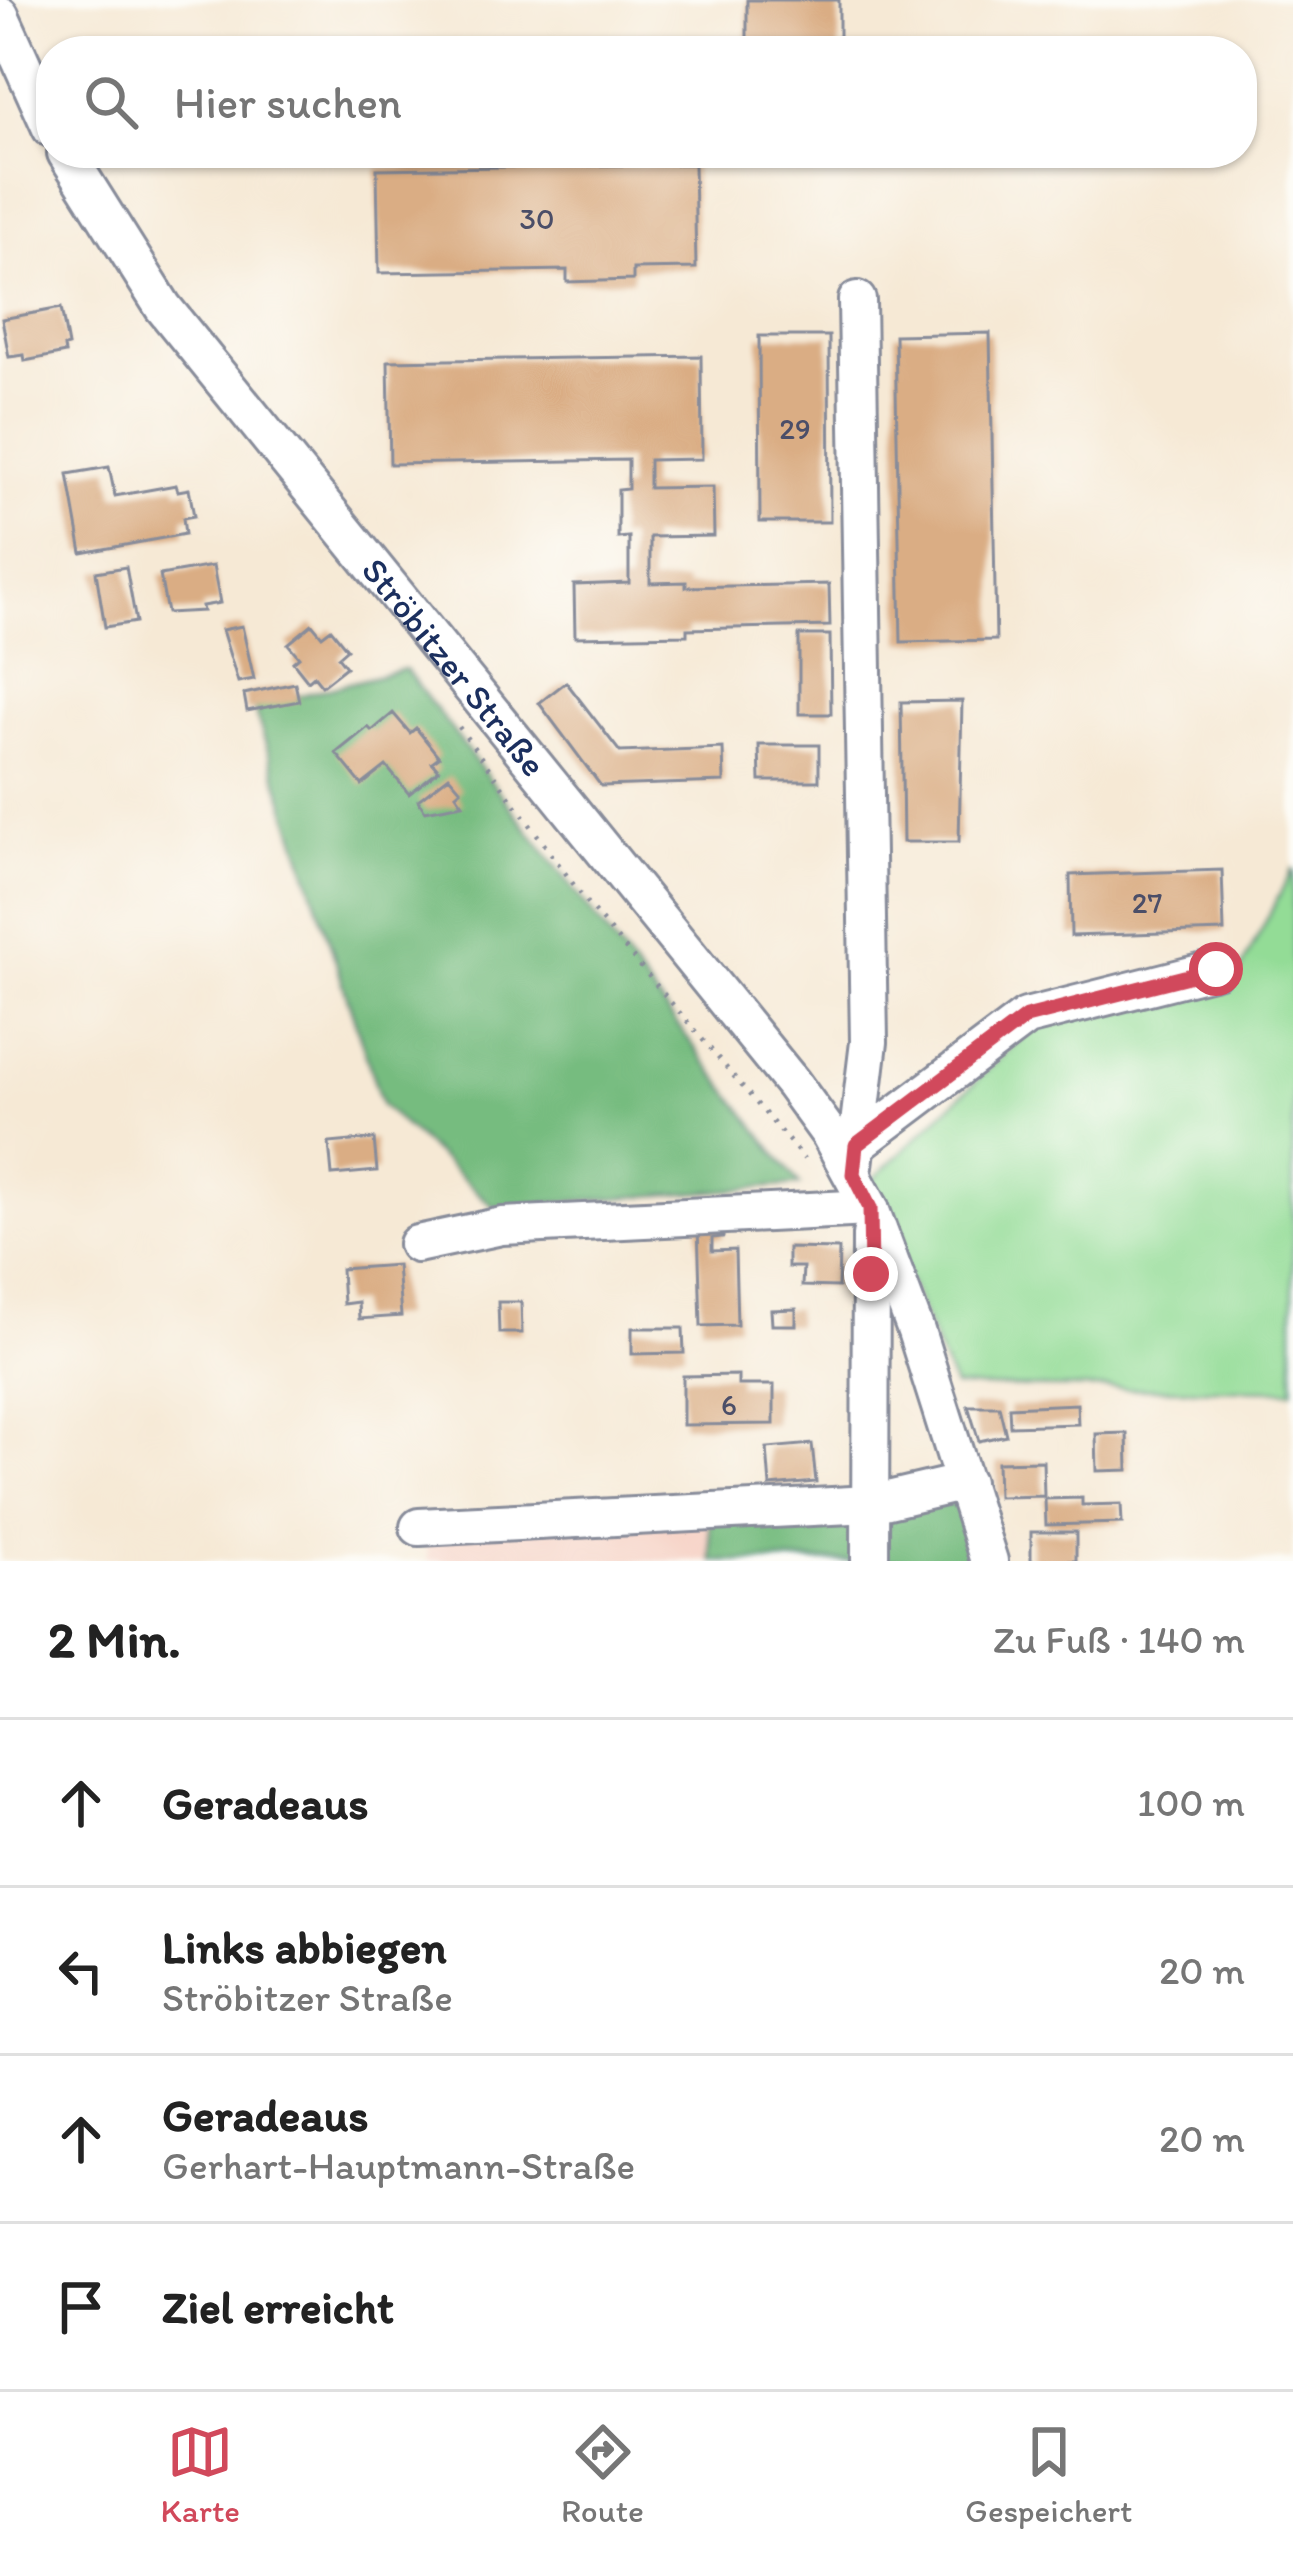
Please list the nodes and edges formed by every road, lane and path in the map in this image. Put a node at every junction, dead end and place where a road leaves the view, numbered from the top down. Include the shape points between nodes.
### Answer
1 (0, 15) edge
2 (12, 76) edge
3 (36, 108) edge
4 (75, 168) edge
5 (857, 300) dead end
6 (1216, 969) dead end
7 (854, 1159) junction
8 (870, 1208) junction
9 (416, 1244) dead end
10 (965, 1482) junction
11 (871, 1504) junction
12 (419, 1527) dead end
13 (870, 1561) edge
14 (989, 1561) edge

1 - 2 street
2 - 3 street
4 - 7 street, Ströbitzer Straße via 163,307
5 - 7 street via 869,1042
6 - 7 street via 1026,1017
7 - 8 street, Ströbitzer Straße
8 - 9 street via 502,1226
8 - 10 street, Ströbitzer Straße
8 - 11 street
10 - 11 street
10 - 14 street, Ströbitzer Straße
11 - 12 street
11 - 13 street

